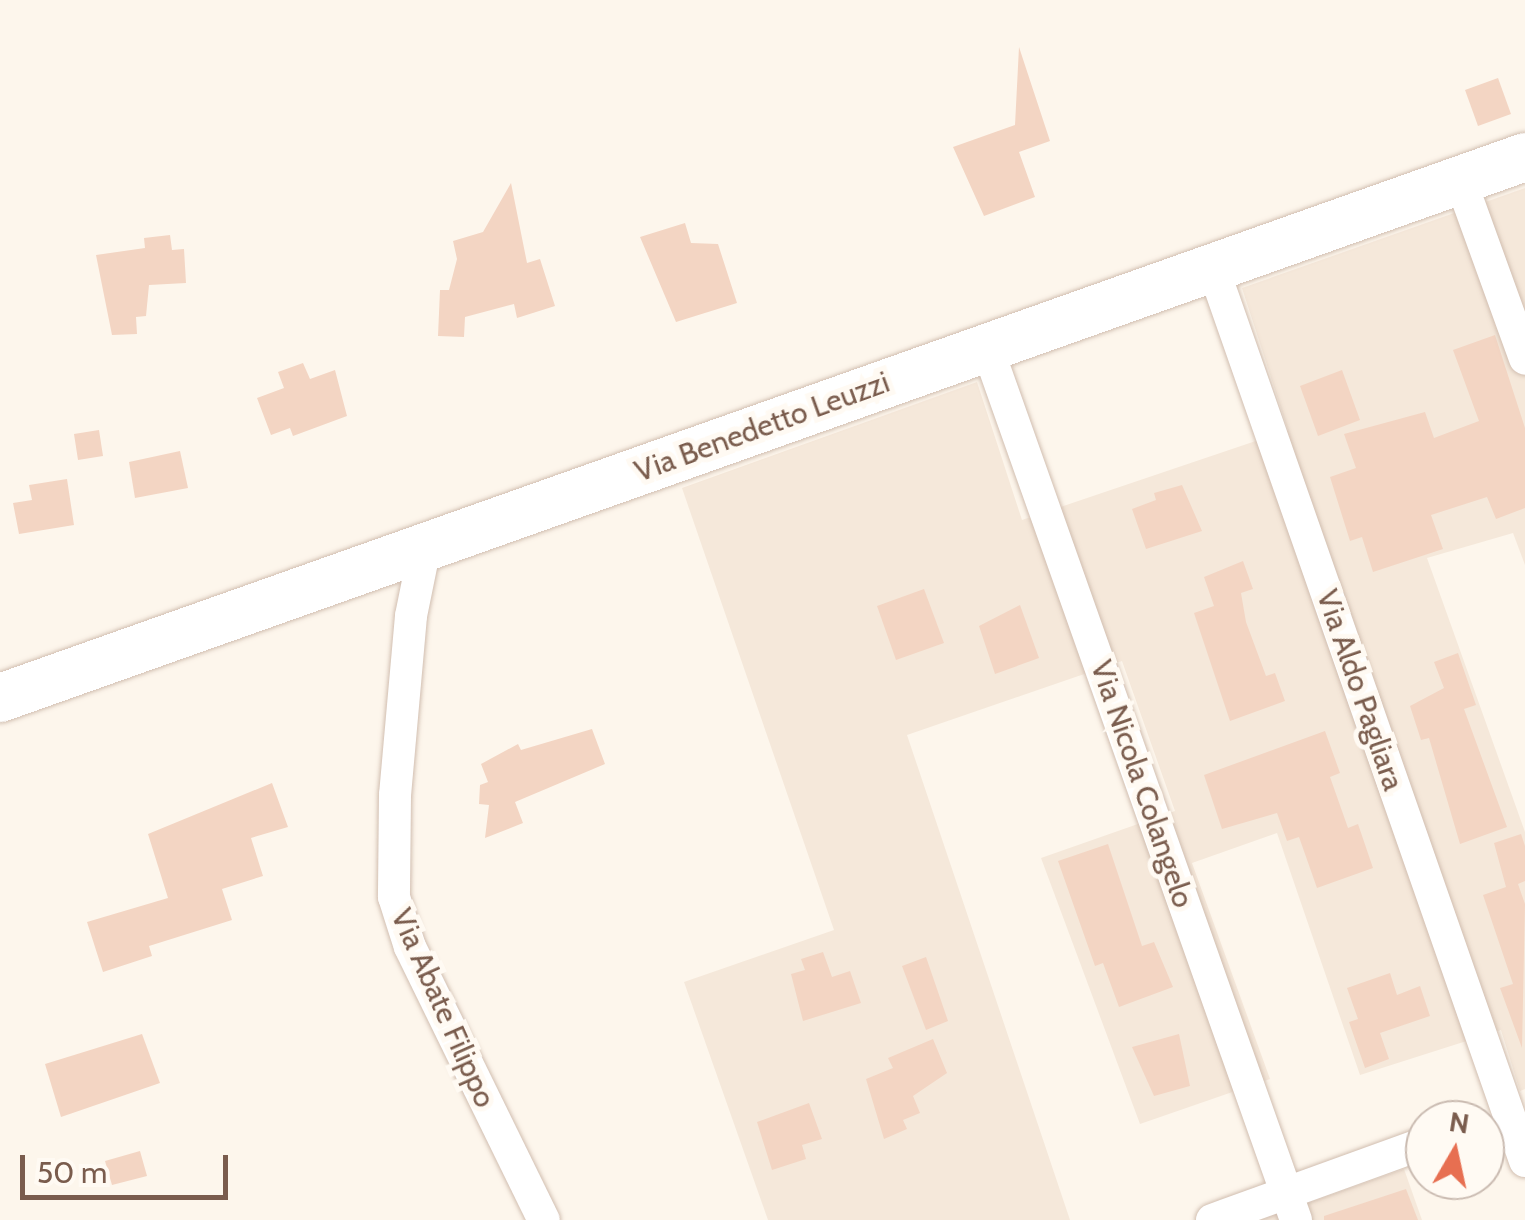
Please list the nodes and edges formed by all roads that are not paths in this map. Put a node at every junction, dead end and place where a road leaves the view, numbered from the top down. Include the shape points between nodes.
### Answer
1 (1525, 157) edge
2 (1460, 179) junction
3 (1212, 268) junction
4 (987, 347) junction
5 (1525, 359) edge
6 (425, 547) junction
7 (0, 698) edge
8 (1506, 1114) edge
9 (1405, 1153) edge
10 (1525, 1162) edge
11 (1291, 1207) edge
12 (544, 1220) edge
13 (1212, 1220) edge

1 - 2 street, Via Benedetto Leuzzi
2 - 3 street, Via Benedetto Leuzzi
2 - 5 street
3 - 4 street, Via Benedetto Leuzzi
3 - 8 street, Via Aldo Pagliara
4 - 6 street, Via Benedetto Leuzzi
4 - 11 street, Via Nicola Colangelo
6 - 7 street, Via Benedetto Leuzzi
6 - 12 street, Via Abate Filippo via 400,736 390,863 394,897 410,947
8 - 10 street, Via Aldo Pagliara
9 - 11 street
11 - 13 street

